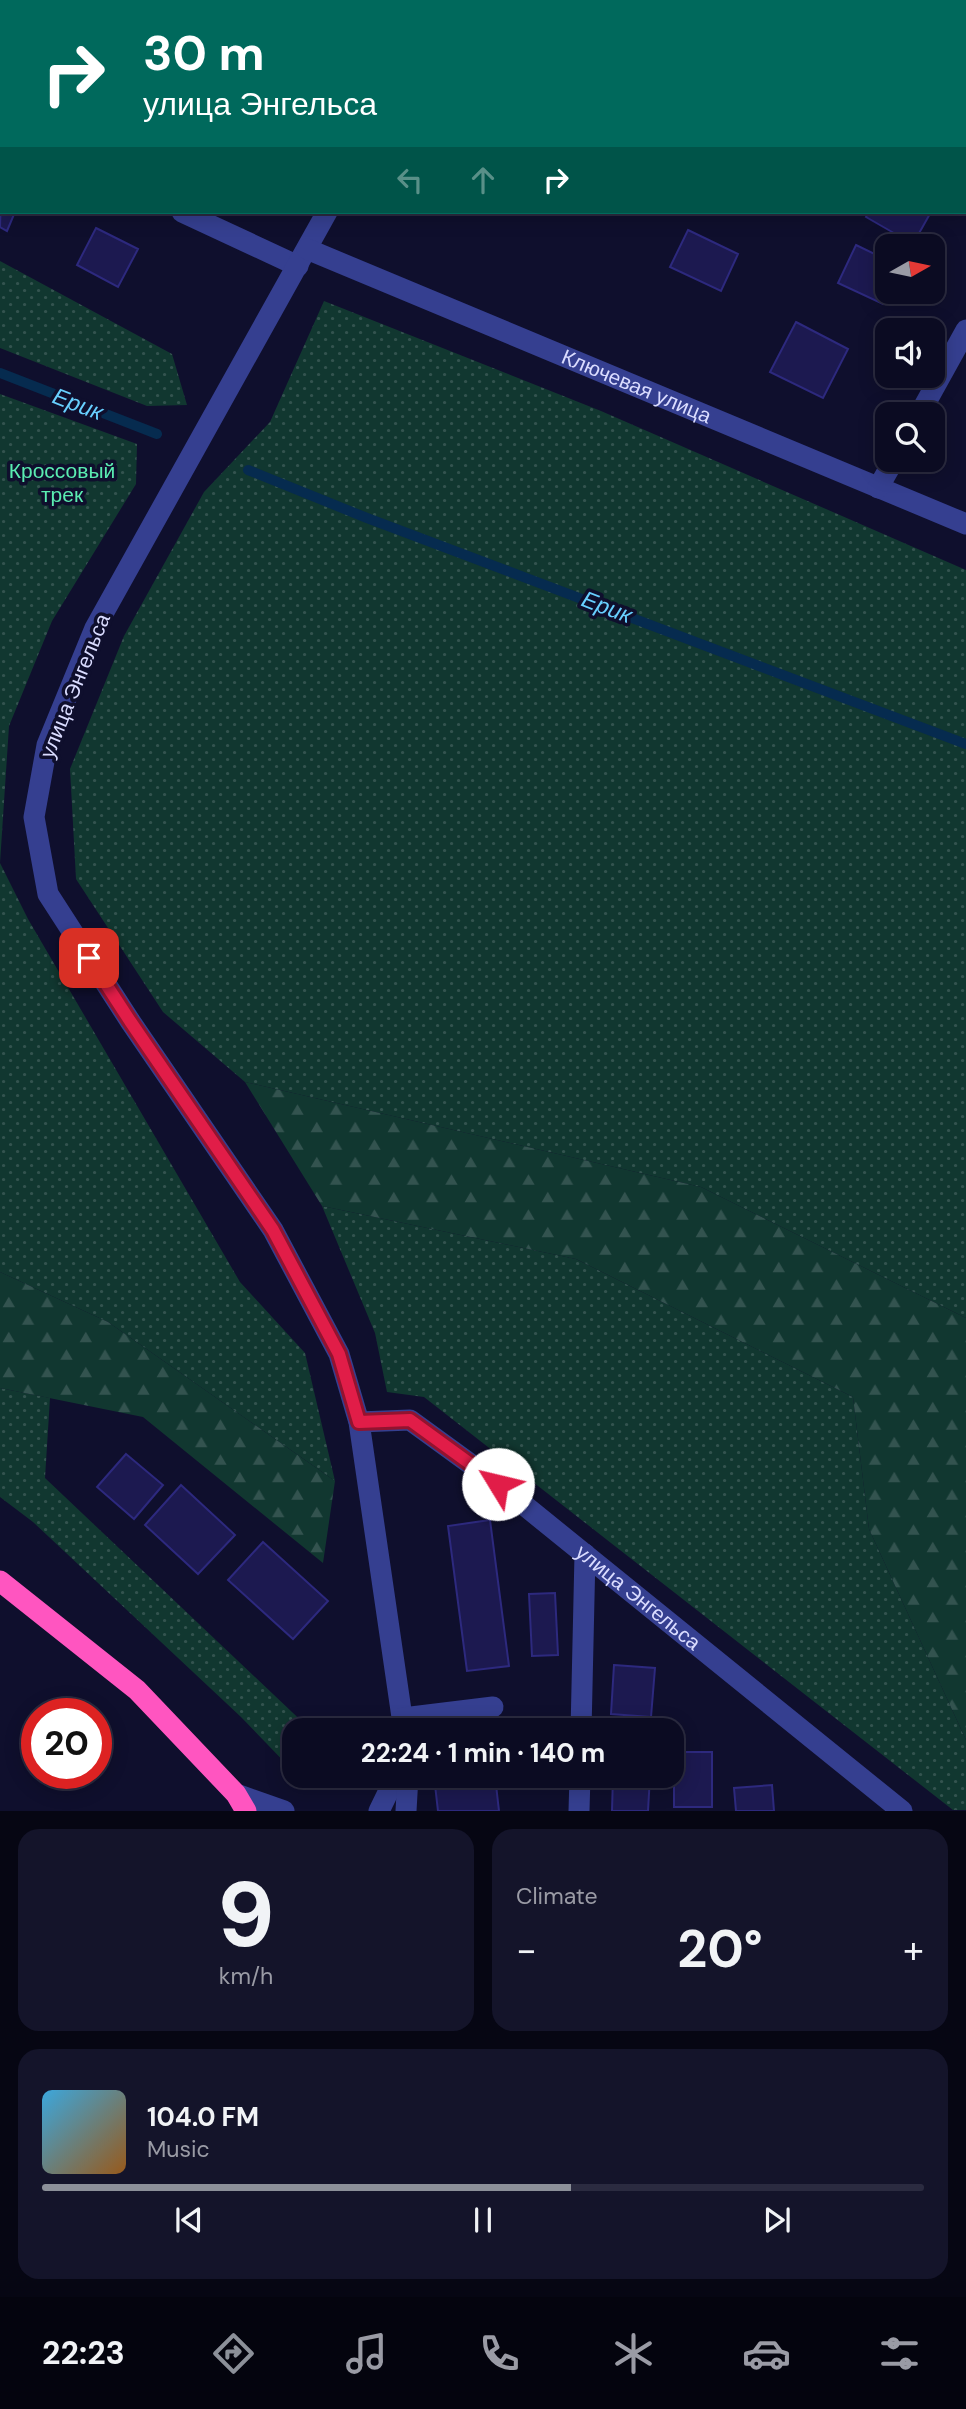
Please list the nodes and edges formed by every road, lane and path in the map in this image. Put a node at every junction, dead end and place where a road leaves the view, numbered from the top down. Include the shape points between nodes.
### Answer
1 (187, 214) edge
2 (326, 214) edge
3 (302, 257) junction
4 (966, 330) edge
5 (926, 402) edge
6 (887, 472) edge
7 (878, 488) junction
8 (966, 524) edge
9 (359, 1422) junction
10 (585, 1554) junction
11 (0, 1581) edge
12 (493, 1707) dead end
13 (403, 1718) edge
14 (439, 1718) edge
15 (581, 1718) edge
16 (390, 1788) edge
17 (408, 1788) edge
18 (580, 1788) edge
19 (241, 1802) edge
20 (284, 1811) edge
21 (379, 1811) edge
22 (407, 1811) edge
23 (579, 1811) edge
24 (902, 1811) edge

1 - 3 street, Ключевая улица
2 - 3 street, улица Энгельса
3 - 7 street, Ключевая улица
3 - 9 street, улица Энгельса via 95,628 47,745 34,817 48,894 273,1230 339,1354
4 - 5 street
6 - 7 street
7 - 8 street, Ключевая улица
9 - 10 street, улица Энгельса via 410,1420
9 - 13 street, улица Энгельса
10 - 15 street
10 - 24 street, улица Энгельса
11 - 19 highway via 137,1690
12 - 14 street
16 - 21 street
17 - 22 street
18 - 23 street
19 - 20 street

